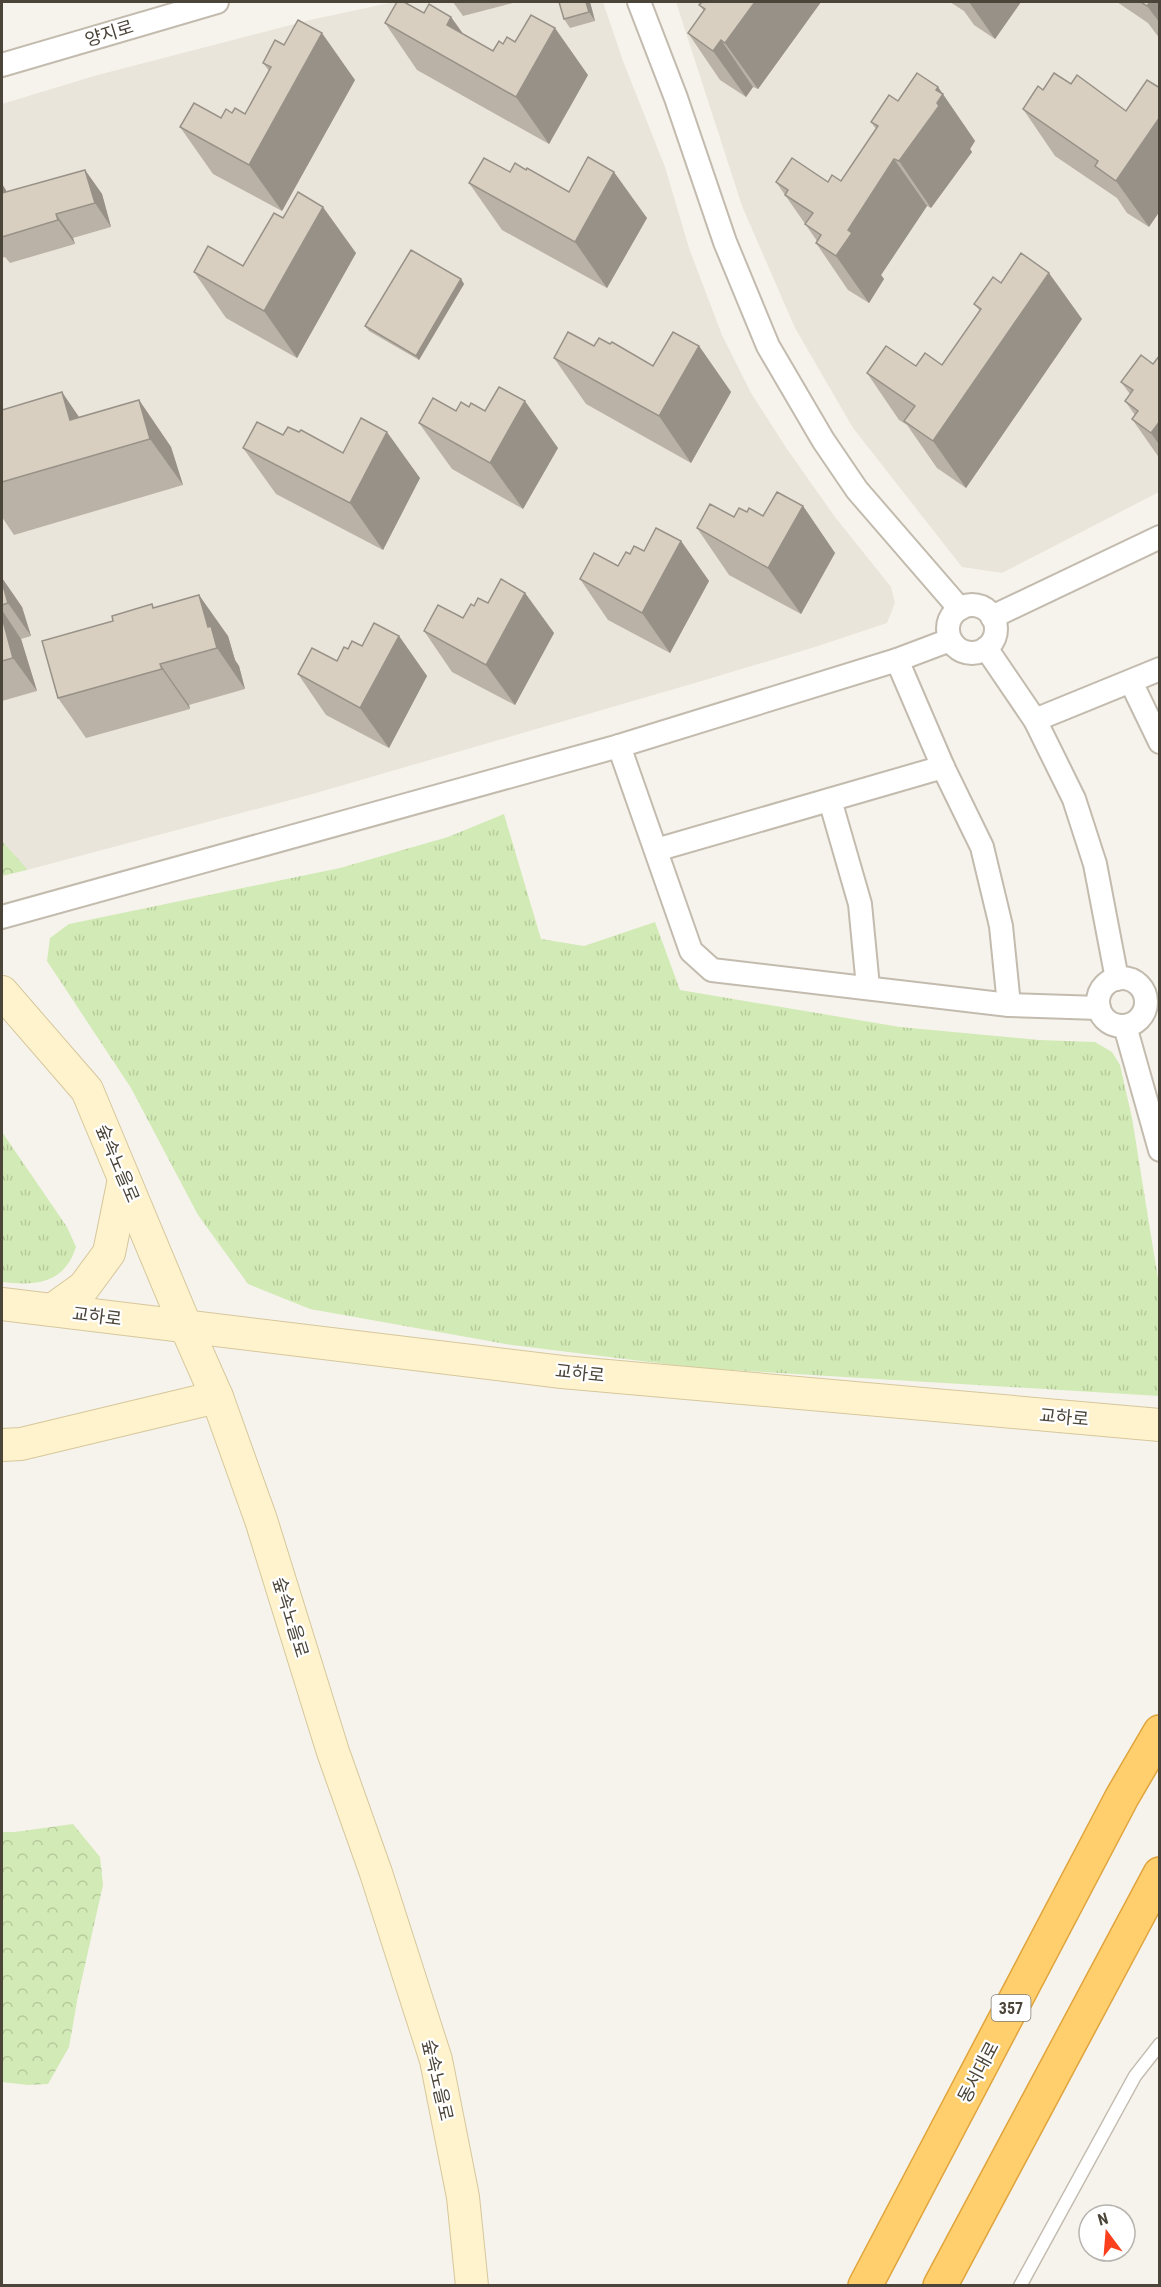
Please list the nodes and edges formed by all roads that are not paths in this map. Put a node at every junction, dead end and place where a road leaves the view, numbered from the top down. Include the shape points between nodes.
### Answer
1 (639, 2) edge
2 (206, 3) edge
3 (2, 65) edge
4 (1160, 537) edge
5 (960, 609) junction
6 (992, 617) junction
7 (950, 640) junction
8 (986, 648) junction
9 (897, 660) junction
10 (1160, 669) edge
11 (1131, 682) junction
12 (1035, 720) junction
13 (1160, 742) edge
14 (619, 746) junction
15 (943, 767) junction
16 (830, 800) junction
17 (656, 850) junction
18 (2, 918) edge
19 (1117, 979) junction
20 (868, 987) junction
21 (2, 992) edge
22 (1152, 995) edge
23 (1009, 1005) junction
24 (1099, 1008) junction
25 (1125, 1026) junction
26 (1160, 1150) edge
27 (124, 1179) junction
28 (2, 1304) edge
29 (52, 1310) junction
30 (186, 1327) junction
31 (217, 1397) junction
32 (1160, 1425) edge
33 (2, 1445) edge
34 (1160, 1732) edge
35 (1160, 1874) edge
36 (1160, 2044) edge
37 (472, 2286) edge
38 (865, 2286) edge
39 (940, 2286) edge
40 (1020, 2286) edge

1 - 5 street via 725,242 768,346 857,490
2 - 3 street, 양지로
4 - 6 street
5 - 6 street via 980,607
5 - 7 street via 948,625
6 - 8 street via 995,633
7 - 8 street via 968,653
7 - 9 street
8 - 12 street
9 - 14 street
9 - 15 street
10 - 11 street
11 - 12 street
11 - 13 street
12 - 19 street via 1074,799 1095,864
14 - 17 street
14 - 18 street
15 - 16 street
15 - 23 street via 982,847 1001,926
16 - 17 street
16 - 20 street via 860,904
17 - 20 street via 691,951 712,970
19 - 22 street via 1130,979
19 - 24 street via 1101,990
20 - 23 street
21 - 27 street, 숲속노을로 via 87,1090
22 - 25 street via 1139,1019
23 - 24 street
24 - 25 street via 1110,1023
25 - 26 street
27 - 29 street via 109,1253 84,1287
27 - 30 street, 숲속노을로
28 - 29 street, 교하로
29 - 30 street, 교하로
30 - 31 street, 숲속노을로
30 - 32 street, 교하로 via 562,1372
31 - 33 street via 21,1444
31 - 37 street, 숲속노을로 via 261,1520 333,1752 436,2060 463,2197
34 - 38 highway, 동서대로 / 357 via 1116,1807
35 - 39 highway
36 - 40 lane via 1135,2076

